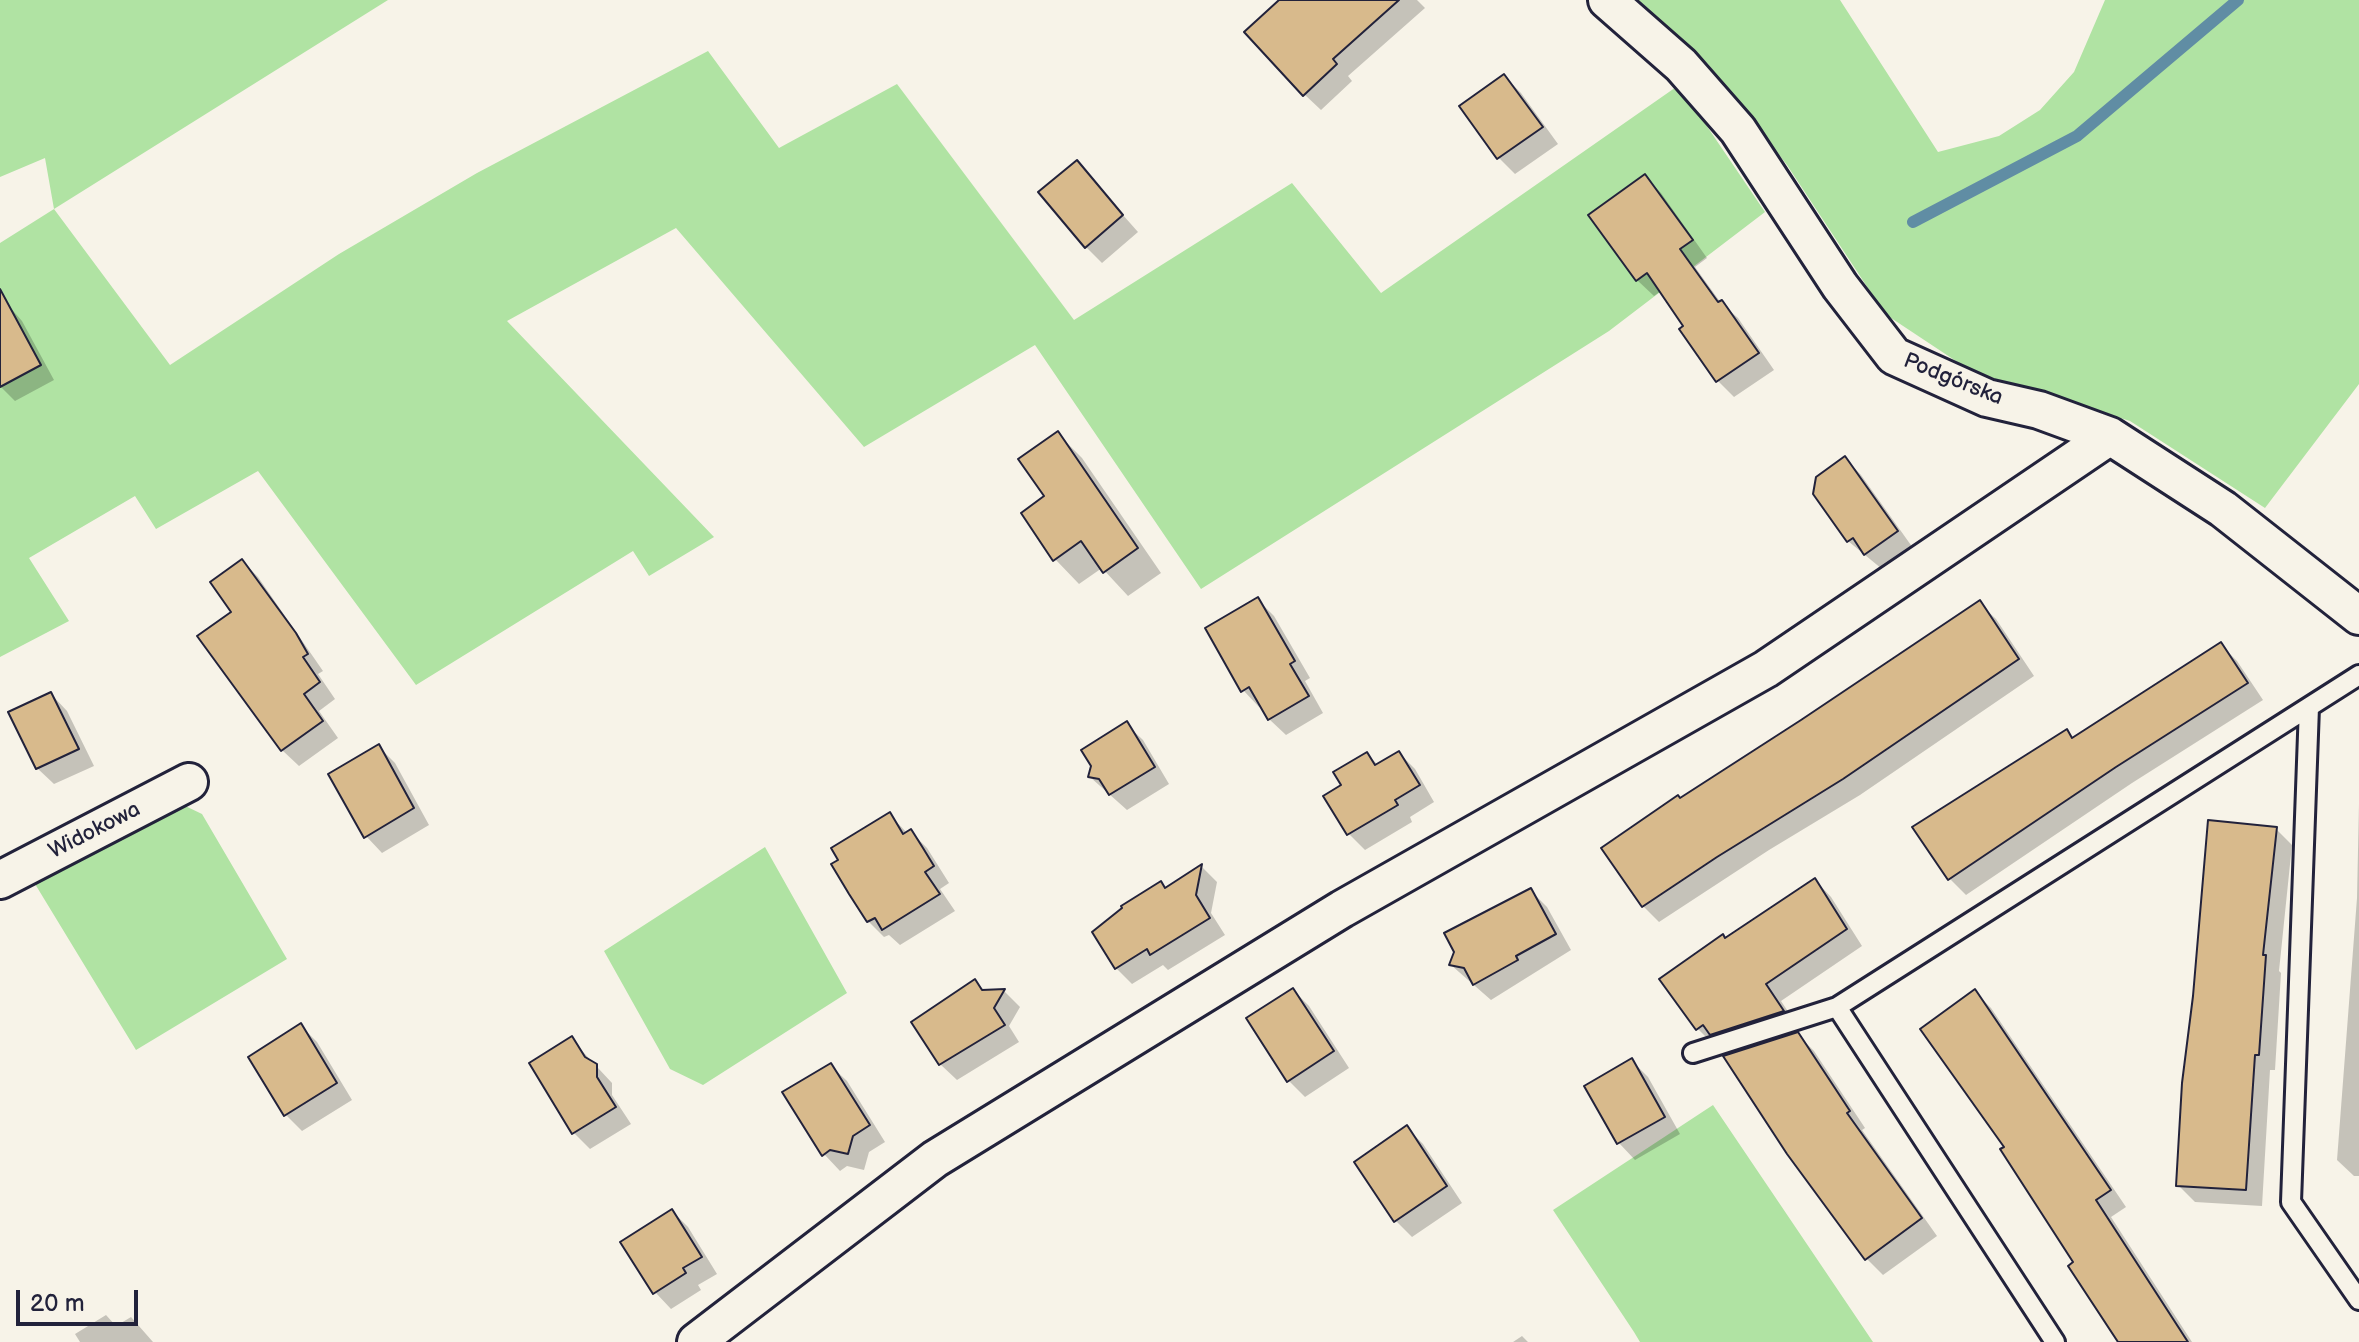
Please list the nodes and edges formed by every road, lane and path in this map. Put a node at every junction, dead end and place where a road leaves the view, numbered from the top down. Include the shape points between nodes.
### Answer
1 (1607, 0) edge
2 (2110, 436) junction
3 (2359, 616) edge
4 (2359, 675) edge
5 (2309, 707) junction
6 (189, 782) dead end
7 (0, 880) edge
8 (1837, 1007) junction
9 (1693, 1053) dead end
10 (2359, 1300) edge
11 (696, 1342) edge
12 (2055, 1342) edge

1 - 2 street, Podgórska via 1681,65 1738,130 1840,286 1894,356 1987,398
2 - 3 street, Podgórska via 2223,509
2 - 11 street via 1766,669 1342,909 935,1159
4 - 5 lane
5 - 8 lane
5 - 10 lane via 2291,1202
6 - 7 street, Widokowa
8 - 9 lane
8 - 12 lane

